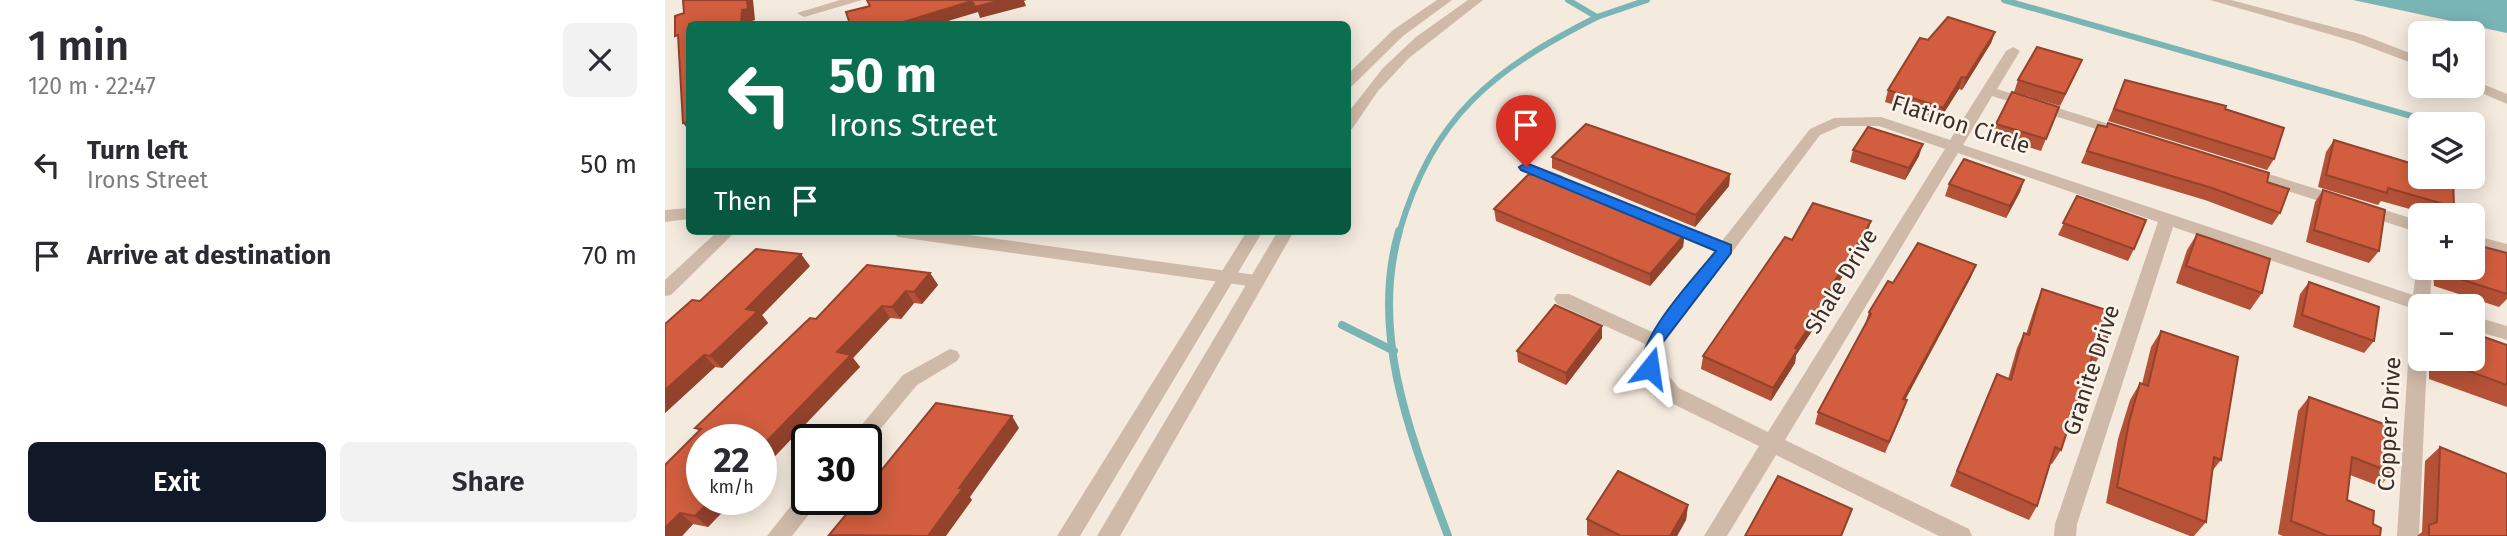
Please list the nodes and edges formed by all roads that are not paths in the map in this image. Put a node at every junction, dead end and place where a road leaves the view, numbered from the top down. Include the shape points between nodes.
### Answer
1 (856, 0) edge
2 (1446, 0) edge
3 (1477, 0) edge
4 (2216, 0) edge
5 (804, 12) edge
6 (2013, 51) dead end
7 (2408, 57) edge
8 (1351, 79) edge
9 (2485, 90) edge
10 (1990, 91) junction
11 (2507, 100) edge
12 (1351, 119) edge
13 (2133, 136) edge
14 (1953, 146) junction
15 (2226, 166) edge
16 (1526, 167) dead end
17 (1576, 188) edge
18 (686, 214) edge
19 (665, 216) edge
20 (1650, 218) edge
21 (2167, 219) junction
22 (2408, 224) edge
23 (724, 235) edge
24 (927, 235) edge
25 (1252, 235) edge
26 (1284, 235) edge
27 (2485, 245) edge
28 (1726, 249) junction
29 (2507, 250) edge
30 (1226, 277) junction
31 (1256, 281) junction
32 (665, 290) edge
33 (1563, 299) dead end
34 (2408, 303) edge
35 (2485, 327) edge
36 (2507, 333) edge
37 (1655, 341) junction
38 (950, 356) dead end
39 (2418, 371) edge
40 (873, 424) edge
41 (1771, 442) junction
42 (796, 515) edge
43 (778, 536) edge
44 (1068, 536) edge
45 (1108, 536) edge
46 (1715, 536) edge
47 (1961, 536) edge
48 (2065, 536) edge
49 (2409, 536) edge

1 - 5 street
2 - 8 street via 1398,33
3 - 12 street via 1400,58
4 - 7 street via 2358,38
6 - 10 street, Shale Drive
9 - 11 street
10 - 13 street
10 - 14 street, Shale Drive
14 - 21 street, Flatiron Circle
14 - 28 street, Flatiron Circle via 1881,122 1839,121 1815,132
14 - 41 street, Shale Drive
15 - 22 street
16 - 17 street
18 - 19 street
20 - 28 street
21 - 34 street, Flatiron Circle
21 - 48 street, Granite Drive
23 - 32 street
24 - 30 street
25 - 30 street
26 - 31 street
27 - 29 street
28 - 37 street, Flatiron Circle
30 - 31 street
30 - 44 street
31 - 45 street
33 - 37 street
35 - 36 street
37 - 41 street via 1650,368 1672,394
38 - 40 street via 910,380
39 - 49 street, Copper Drive
41 - 46 street, Shale Drive
41 - 47 street
42 - 43 street

